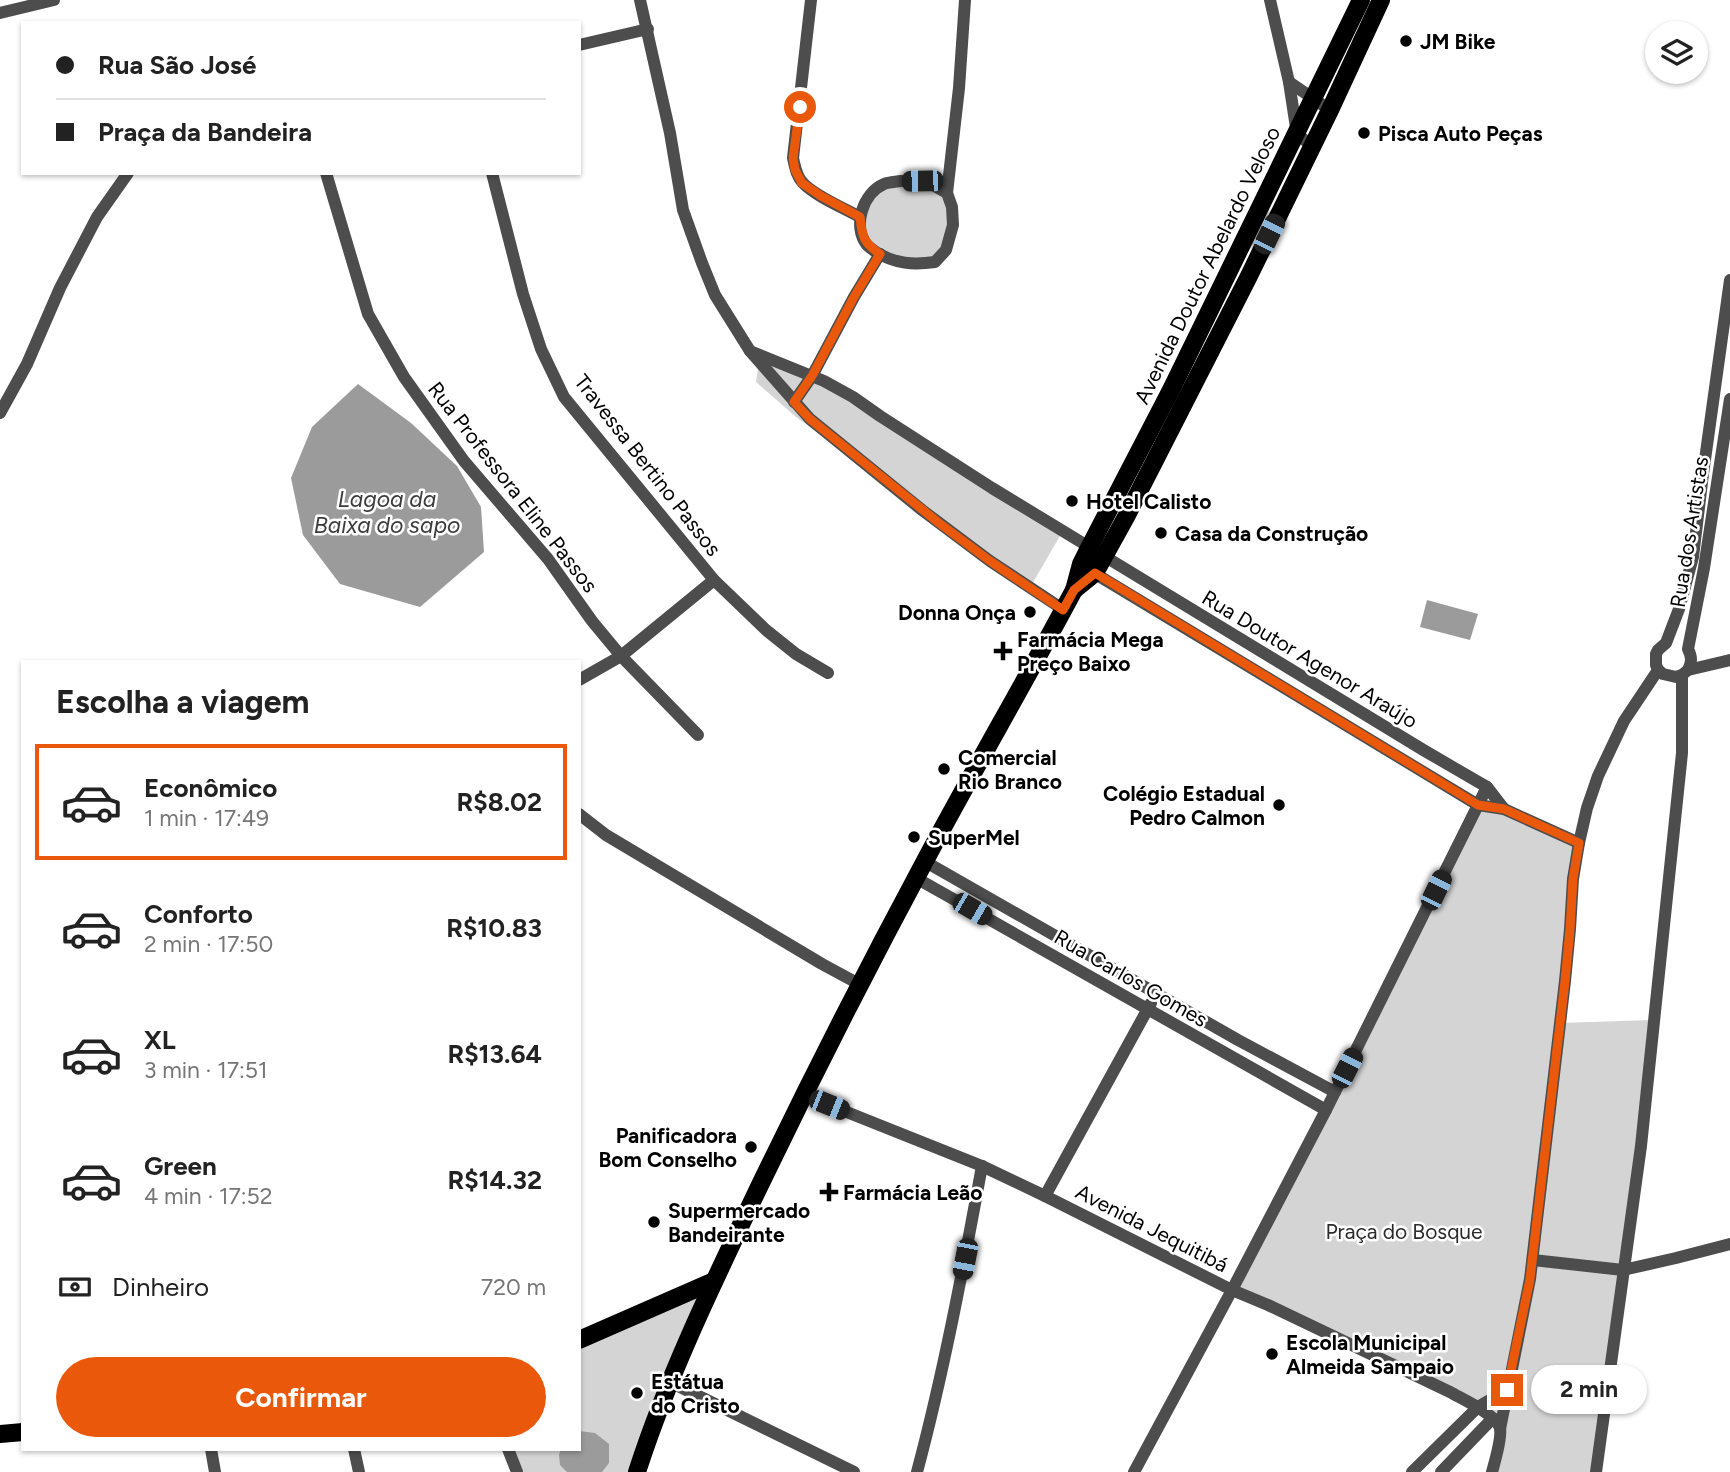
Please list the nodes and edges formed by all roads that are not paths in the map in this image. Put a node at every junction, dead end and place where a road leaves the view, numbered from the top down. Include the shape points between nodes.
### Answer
1 (54, 0) edge
2 (640, 0) edge
3 (811, 0) edge
4 (965, 0) edge
5 (1270, 0) edge
6 (1361, 0) edge
7 (1381, 0) edge
8 (0, 13) edge
9 (648, 29) junction
10 (581, 45) edge
11 (1289, 82) junction
12 (1314, 99) junction
13 (1330, 110) junction
14 (1297, 134) junction
15 (1312, 146) junction
16 (127, 175) edge
17 (327, 175) edge
18 (492, 175) edge
19 (947, 193) junction
20 (860, 217) junction
21 (880, 254) junction
22 (1730, 280) edge
23 (750, 351) junction
24 (812, 376) junction
25 (1178, 394) junction
26 (794, 402) junction
27 (1729, 403) edge
28 (1712, 407) junction
29 (0, 413) edge
30 (1089, 548) junction
31 (1105, 557) junction
32 (1088, 569) junction
33 (714, 580) junction
34 (1063, 610) junction
35 (1666, 643) junction
36 (1688, 649) junction
37 (621, 656) junction
38 (1730, 660) edge
39 (1658, 670) junction
40 (1685, 672) junction
41 (828, 673) dead end
42 (581, 679) edge
43 (698, 735) dead end
44 (1487, 787) junction
45 (1478, 805) junction
46 (1504, 809) junction
47 (581, 816) edge
48 (1579, 843) junction
49 (925, 861) junction
50 (916, 878) junction
51 (982, 894) junction
52 (972, 909) junction
53 (859, 984) junction
54 (1157, 993) junction
55 (1147, 1009) junction
56 (1238, 1040) junction
57 (1227, 1055) junction
58 (1335, 1092) junction
59 (804, 1095) junction
60 (1326, 1110) junction
61 (982, 1166) junction
62 (1045, 1196) junction
63 (1730, 1244) edge
64 (1532, 1260) junction
65 (1623, 1270) junction
66 (714, 1281) junction
67 (1232, 1290) junction
68 (581, 1339) edge
69 (670, 1382) junction
70 (1507, 1390) junction
71 (1478, 1407) junction
72 (1497, 1424) junction
73 (21, 1432) edge
74 (0, 1434) edge
75 (211, 1451) edge
76 (354, 1451) edge
77 (509, 1451) edge
78 (215, 1472) edge
79 (359, 1472) edge
80 (517, 1472) edge
81 (637, 1472) edge
82 (854, 1472) edge
83 (917, 1472) edge
84 (1134, 1472) edge
85 (1412, 1472) edge
86 (1441, 1472) edge
87 (1492, 1472) edge
88 (1595, 1472) edge

1 - 8 street
2 - 9 street
3 - 20 street via 795,170 802,183
4 - 19 street
5 - 11 street
6 - 12 main road, Avenida Doutor Abelardo Veloso
7 - 13 main road, Avenida Doutor Abelardo Veloso
9 - 10 street
9 - 23 street via 683,210 715,295
11 - 12 street
11 - 14 street
12 - 13 street
12 - 14 main road, Avenida Doutor Abelardo Veloso
13 - 15 main road, Avenida Doutor Abelardo Veloso
14 - 15 street
14 - 25 main road, Avenida Doutor Abelardo Veloso
15 - 25 main road, Avenida Doutor Abelardo Veloso via 1248,278
16 - 29 street via 97,217
17 - 37 street, Rua Professora Eline Passos via 368,314 404,377 464,461 548,559
18 - 33 street, Travessa Bertino Passos via 523,295 564,397
19 - 20 street via 922,181 886,183 864,203
19 - 21 street via 953,225 946,250 935,262 907,264
20 - 21 street via 867,245
21 - 24 street
22 - 28 street
23 - 24 street, Rua Doutor Agenor Araújo
23 - 26 street
24 - 26 street
24 - 30 street, Rua Doutor Agenor Araújo via 853,397
25 - 30 main road, Avenida Doutor Abelardo Veloso
25 - 31 main road, Avenida Doutor Abelardo Veloso
26 - 34 street via 922,510
27 - 28 street
27 - 36 street, Rua dos Artistas
28 - 35 street via 1693,556
30 - 31 street, Rua Doutor Agenor Araújo
30 - 32 main road, Avenida Doutor Abelardo Veloso
31 - 32 main road, Avenida Doutor Abelardo Veloso
31 - 44 street, Rua Doutor Agenor Araújo
32 - 34 main road
32 - 45 street, Rua Doutor Agenor Araújo
33 - 37 street, Travessa Bertino Passos
33 - 41 street, Travessa Bertino Passos via 766,630
34 - 49 main road
35 - 36 street via 1678,641
35 - 39 street via 1656,654
36 - 40 street, Rua dos Artistas via 1691,663
37 - 42 street
37 - 43 street, Rua Professora Eline Passos
38 - 40 street
39 - 40 street via 1669,677
39 - 48 street via 1624,721 1598,776
40 - 65 street, Rua dos Artistas via 1682,753 1641,1146
44 - 45 street
44 - 46 street, Rua Doutor Agenor Araújo
45 - 46 street, Rua Doutor Agenor Araújo
45 - 58 street
46 - 48 street, Rua Doutor Agenor Araújo
47 - 53 street via 606,835
48 - 64 street
49 - 50 main road
49 - 51 street, Rua Carlos Gomes
50 - 52 street, Rua Carlos Gomes
50 - 53 main road
51 - 52 street
51 - 54 street, Rua Carlos Gomes
52 - 55 street, Rua Carlos Gomes
53 - 59 main road
54 - 55 street
54 - 56 street, Rua Carlos Gomes
55 - 57 street, Rua Carlos Gomes
55 - 62 street
56 - 57 street
56 - 58 street, Rua Carlos Gomes
57 - 60 street, Rua Carlos Gomes
58 - 60 street
59 - 61 street, Avenida Jequitibá
59 - 66 main road
60 - 67 street
61 - 62 street, Avenida Jequitibá
61 - 83 street via 961,1282
62 - 67 street, Avenida Jequitibá
63 - 65 street
64 - 65 street
64 - 70 street
65 - 88 street, Rua dos Artistas
66 - 68 main road
66 - 69 main road
67 - 71 street, Avenida Jequitibá
67 - 84 street
69 - 81 main road
69 - 82 street
70 - 71 street
70 - 72 street
71 - 72 street, Avenida Jequitibá
71 - 85 street
72 - 86 street
72 - 87 street
73 - 74 main road
75 - 78 street
76 - 79 street
77 - 80 street

